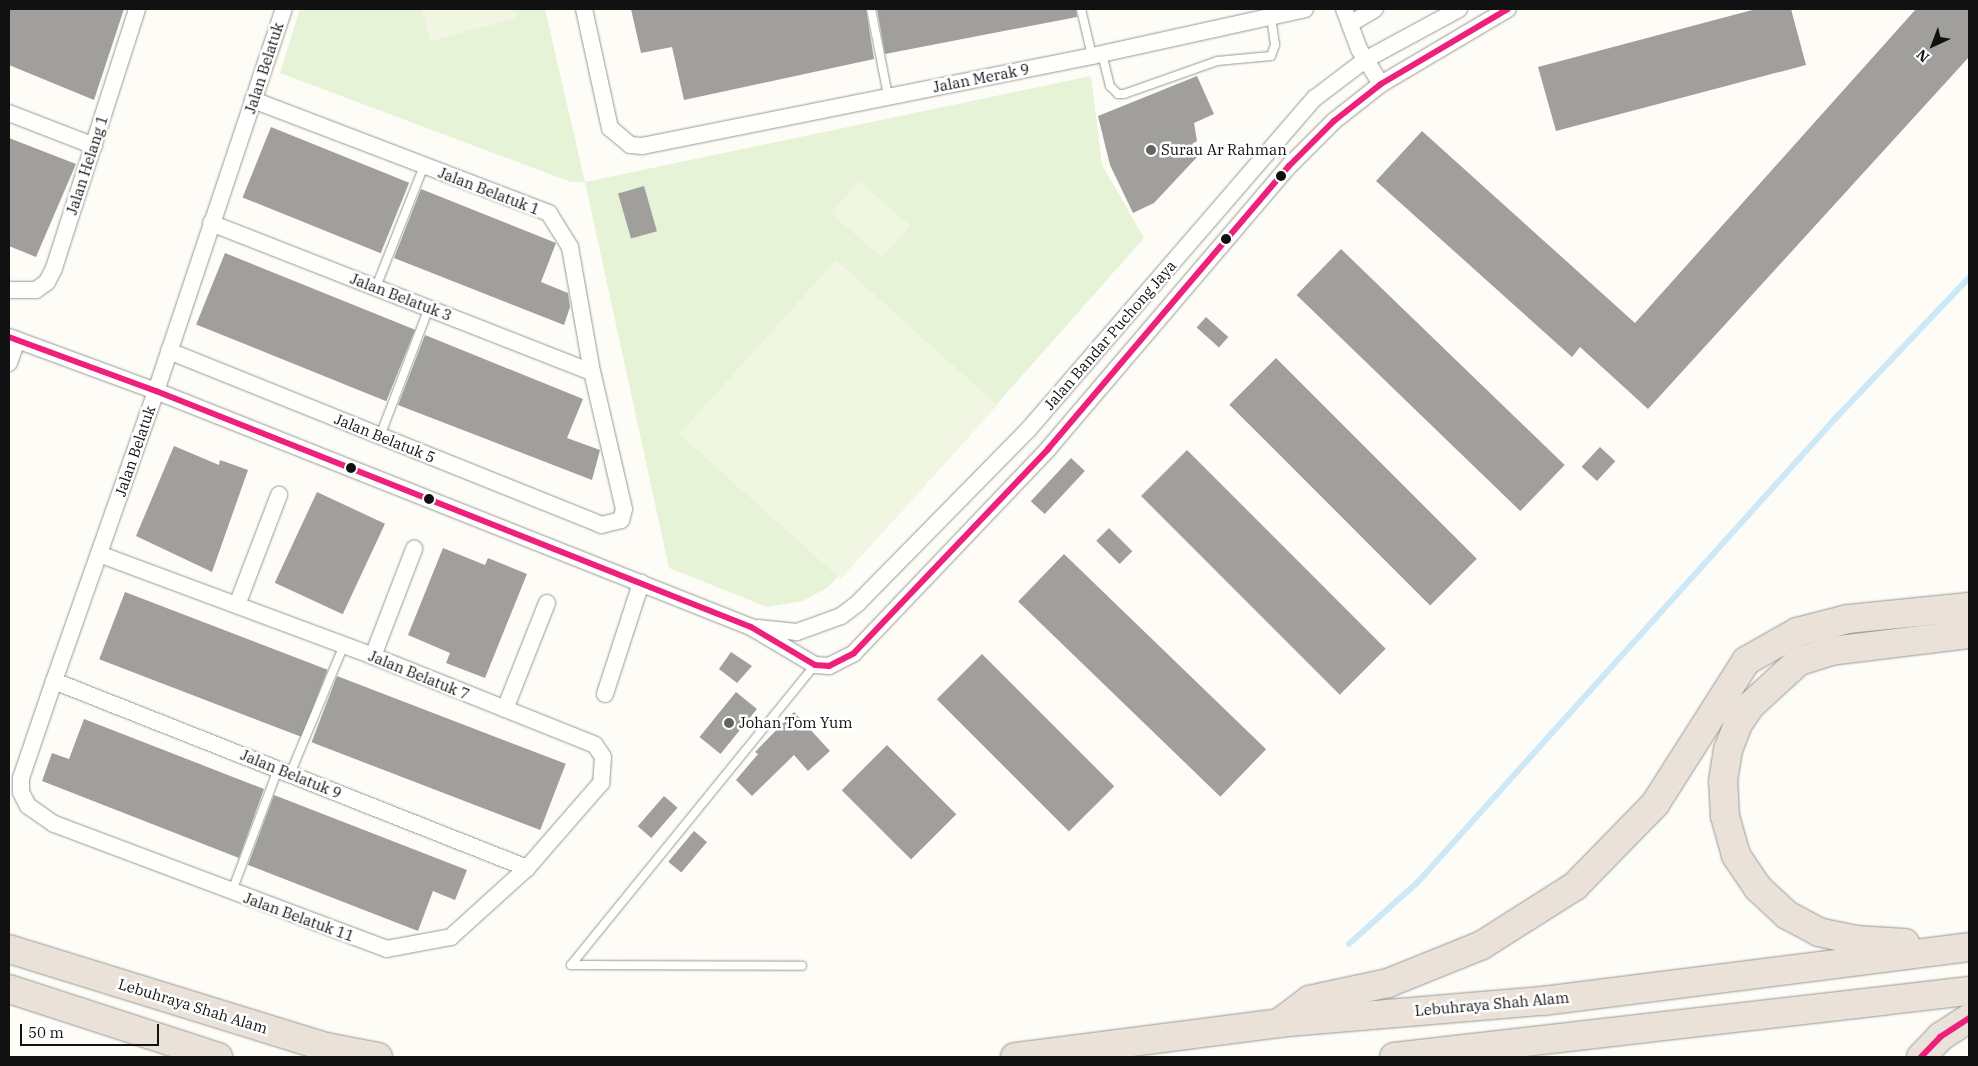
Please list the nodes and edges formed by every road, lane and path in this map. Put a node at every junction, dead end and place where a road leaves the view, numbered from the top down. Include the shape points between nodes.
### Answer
1 (137, 9) edge
2 (284, 9) edge
3 (584, 9) edge
4 (871, 9) edge
5 (1082, 9) edge
6 (1305, 9) edge
7 (1344, 9) edge
8 (1375, 9) edge
9 (1459, 9) edge
10 (1508, 9) edge
11 (1271, 16) junction
12 (1350, 24) junction
13 (1097, 55) junction
14 (1365, 60) junction
15 (1380, 84) junction
16 (888, 96) junction
17 (253, 100) junction
18 (9, 113) edge
19 (94, 146) junction
20 (424, 166) junction
21 (211, 223) junction
22 (376, 287) junction
23 (9, 290) edge
24 (429, 308) junction
25 (13, 338) edge
26 (169, 351) junction
27 (9, 363) edge
28 (592, 372) junction
29 (156, 391) junction
30 (380, 436) junction
31 (279, 495) dead end
32 (601, 525) joint
33 (414, 549) dead end
34 (99, 554) junction
35 (640, 583) junction
36 (547, 603) dead end
37 (237, 605) junction
38 (1969, 606) edge
39 (751, 627) junction
40 (1969, 634) edge
41 (344, 645) junction
42 (373, 656) junction
43 (815, 665) junction
44 (54, 681) junction
45 (604, 694) dead end
46 (505, 709) junction
47 (284, 771) junction
48 (54, 824) joint
49 (527, 868) junction
50 (231, 893) junction
51 (1969, 947) edge
52 (9, 949) edge
53 (1941, 950) junction
54 (802, 966) dead end
55 (9, 989) edge
56 (1969, 990) edge
57 (1969, 1018) edge
58 (1279, 1024) junction
59 (218, 1057) edge
60 (378, 1057) edge
61 (1015, 1057) edge
62 (1394, 1057) edge
63 (1921, 1057) edge

1 - 19 street, Jalan Helang 1
2 - 17 street, Jalan Belatuk
3 - 16 street, Jalan Merak 9 via 610,128 630,145 656,144
4 - 16 lane
5 - 13 lane
6 - 11 street, Jalan Merak 9
7 - 12 street
8 - 12 street
9 - 14 street, Jalan Bandar Puchong Jaya
10 - 15 street, Jalan Bandar Puchong Jaya
11 - 13 street, Jalan Merak 9
11 - 13 lane via 1275,45 1271,56 1217,61 1124,94 1113,91
12 - 14 street
13 - 16 street, Jalan Merak 9
14 - 15 street
14 - 39 street, Jalan Bandar Puchong Jaya via 1316,98 1028,430 858,602 841,616 797,632
15 - 43 street, Jalan Bandar Puchong Jaya via 1334,121 1289,166 1083,410 854,653 841,662
17 - 20 street, Jalan Belatuk 1
17 - 21 street, Jalan Belatuk
18 - 19 street
19 - 23 street, Jalan Helang 1 via 47,282 36,290
20 - 22 lane
20 - 28 street, Jalan Belatuk 1 via 548,213 570,247
21 - 22 street, Jalan Belatuk 3
21 - 26 street, Jalan Belatuk
22 - 24 street, Jalan Belatuk 3
24 - 28 street, Jalan Belatuk 3
24 - 30 lane
25 - 27 street
25 - 29 street, Jalan Bandar Puchong Jaya
26 - 29 street, Jalan Belatuk
26 - 30 street, Jalan Belatuk 5
28 - 32 street, Jalan Belatuk 1 via 624,509 621,520
29 - 34 street, Jalan Belatuk
29 - 35 street, Jalan Bandar Puchong Jaya
30 - 32 street, Jalan Belatuk 5
31 - 37 street
33 - 42 street
34 - 37 street, Jalan Belatuk 7
34 - 44 street, Jalan Belatuk
35 - 39 street, Jalan Bandar Puchong Jaya
35 - 45 street
36 - 46 street
37 - 41 street, Jalan Belatuk 7
38 - 58 highway via 1848,619 1797,632 1746,661 1655,804 1575,886 1482,945 1388,983 1309,1000
39 - 43 street, Jalan Bandar Puchong Jaya
40 - 53 highway via 1831,651 1799,661 1751,705 1738,724 1723,781 1725,816 1736,855 1758,888 1787,915 1819,932
41 - 42 street, Jalan Belatuk 7
41 - 47 lane
42 - 46 street, Jalan Belatuk 7
43 - 54 lane via 571,965
44 - 47 street, Jalan Belatuk 9
44 - 48 street, Jalan Belatuk via 20,778 21,792 28,806
46 - 49 street, Jalan Belatuk 7 via 594,745 603,757 600,783
47 - 49 street, Jalan Belatuk 9
47 - 50 lane
48 - 50 street, Jalan Belatuk 11
49 - 50 street, Jalan Belatuk 11 via 451,937 387,949
51 - 53 highway, Lebuhraya Shah Alam
52 - 60 highway, Lebuhraya Shah Alam via 326,1047
53 - 58 highway, Lebuhraya Shah Alam via 1543,1001
55 - 59 highway
56 - 62 highway
57 - 63 highway via 1940,1037
58 - 61 highway, Lebuhraya Shah Alam

